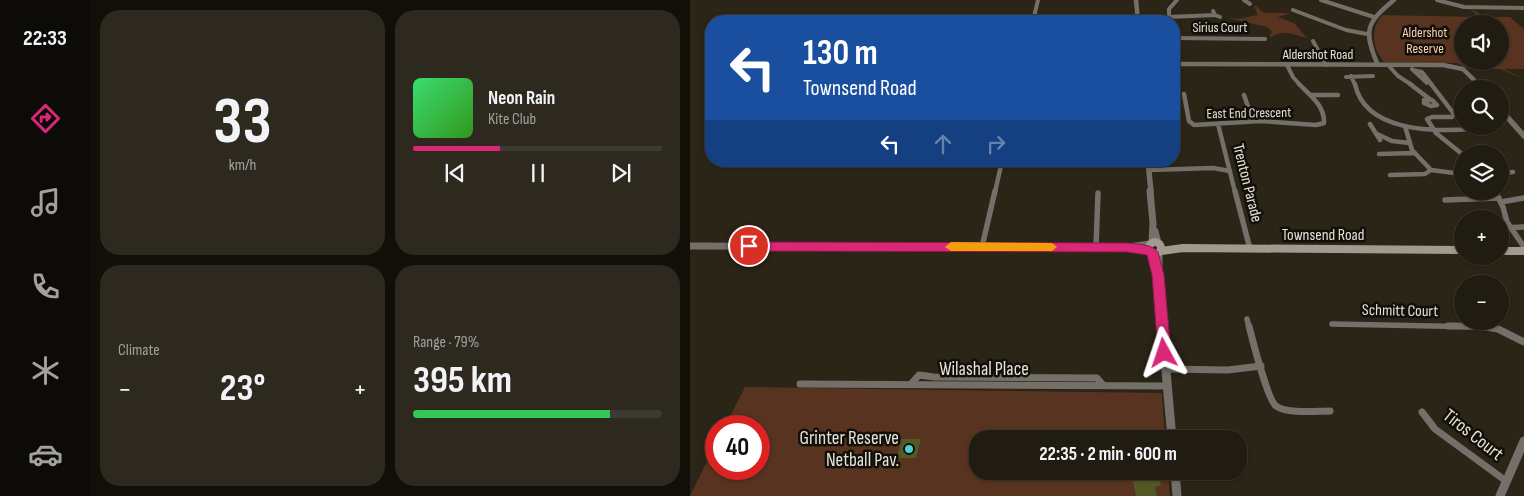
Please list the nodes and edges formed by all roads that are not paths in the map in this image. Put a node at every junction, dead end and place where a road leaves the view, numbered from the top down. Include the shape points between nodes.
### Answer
1 (1038, 0) edge
2 (1136, 0) edge
3 (1177, 0) edge
4 (1244, 0) edge
5 (1321, 0) edge
6 (1394, 0) edge
7 (1437, 0) edge
8 (1442, 2) junction
9 (1250, 4) dead end
10 (1438, 8) dead end
11 (1523, 8) edge
12 (1293, 10) dead end
13 (1034, 15) edge
14 (1137, 15) edge
15 (1168, 15) edge
16 (1180, 17) edge
17 (1220, 17) dead end
18 (1374, 17) junction
19 (1367, 34) junction
20 (1180, 38) edge
21 (1266, 39) dead end
22 (1313, 41) dead end
23 (1376, 63) junction
24 (1180, 64) edge
25 (1287, 65) junction
26 (1326, 65) junction
27 (1388, 65) junction
28 (1409, 65) junction
29 (1373, 76) dead end
30 (1473, 80) edge
31 (1184, 94) dead end
32 (1244, 95) dead end
33 (1312, 95) junction
34 (1338, 95) dead end
35 (1431, 100) dead end
36 (1509, 119) edge
37 (1253, 121) junction
38 (1218, 124) junction
39 (1370, 124) dead end
40 (1406, 126) junction
41 (1454, 129) edge
42 (1434, 130) junction
43 (1377, 134) junction
44 (1524, 136) edge
45 (1380, 140) dead end
46 (1410, 143) junction
47 (1454, 147) edge
48 (1379, 154) dead end
49 (1415, 154) junction
50 (1001, 167) edge
51 (1149, 167) edge
52 (1149, 170) junction
53 (1230, 170) junction
54 (1431, 170) junction
55 (1513, 172) dead end
56 (1454, 173) edge
57 (1509, 173) edge
58 (1390, 175) dead end
59 (1098, 193) dead end
60 (1524, 198) edge
61 (1509, 199) edge
62 (1445, 200) dead end
63 (1454, 200) edge
64 (1500, 200) edge
65 (1503, 210) edge
66 (1509, 226) joint
67 (1524, 227) edge
68 (690, 246) edge
69 (982, 247) junction
70 (1096, 247) junction
71 (1155, 248) junction
72 (1250, 249) junction
73 (1524, 249) edge
74 (1454, 250) edge
75 (1509, 250) edge
76 (1247, 318) dead end
77 (1332, 324) dead end
78 (1524, 342) edge
79 (1262, 366) junction
80 (1166, 369) junction
81 (800, 384) dead end
82 (1167, 386) junction
83 (1330, 411) dead end
84 (1422, 412) dead end
85 (1171, 430) edge
86 (1524, 442) edge
87 (1176, 480) edge
88 (1506, 481) junction
89 (1177, 496) edge
90 (1500, 496) edge

1 - 13 street
2 - 14 street
3 - 15 street via 1168,9
4 - 9 street
5 - 18 street
6 - 18 street
7 - 8 street
8 - 10 street
8 - 11 street via 1464,7
12 - 19 street via 1346,30
16 - 17 street via 1214,13
18 - 19 street
19 - 23 street
20 - 21 street, Sirius Court
22 - 26 street
23 - 26 street, Aldershot Road
23 - 27 street, Aldershot Road
24 - 25 street, Aldershot Road
25 - 26 street, Aldershot Road
25 - 33 street, East End Crescent via 1294,78
27 - 28 street, Aldershot Road
27 - 35 street via 1397,77 1424,92
28 - 30 street, Aldershot Road via 1461,67
28 - 42 street via 1433,87 1454,115 1427,118
29 - 40 street via 1349,76 1355,81 1356,94 1365,106 1385,119
31 - 38 street, East End Crescent via 1191,123
32 - 37 street
33 - 34 street
33 - 37 street, East End Crescent via 1324,116 1326,122 1322,125
36 - 44 street
37 - 38 street, East End Crescent
38 - 53 street, Trenton Parade
39 - 43 street
40 - 42 street
40 - 46 street
41 - 42 street
42 - 47 street
43 - 45 street
43 - 46 street via 1392,141
46 - 49 street
48 - 49 street
49 - 54 street
50 - 69 street
51 - 52 street
52 - 53 street
52 - 71 street
53 - 72 street, Trenton Parade
54 - 56 street
54 - 58 street via 1425,174
55 - 57 street
59 - 70 street
60 - 61 street
62 - 63 street
64 - 65 street
66 - 67 street
66 - 73 street
68 - 69 street, Townsend Road
69 - 70 street, Townsend Road
70 - 71 street, Townsend Road
71 - 72 main road, Townsend Road
71 - 80 street
72 - 74 main road, Townsend Road
73 - 75 main road
76 - 79 street
77 - 78 street, Schmitt Court via 1479,326 1498,329
79 - 80 street via 1228,370
79 - 83 street via 1268,395 1275,406 1287,410
80 - 82 street
81 - 82 street, Wilashal Place
82 - 85 street
84 - 88 street, Tiros Court via 1435,429
86 - 88 street
87 - 89 street
88 - 90 street

